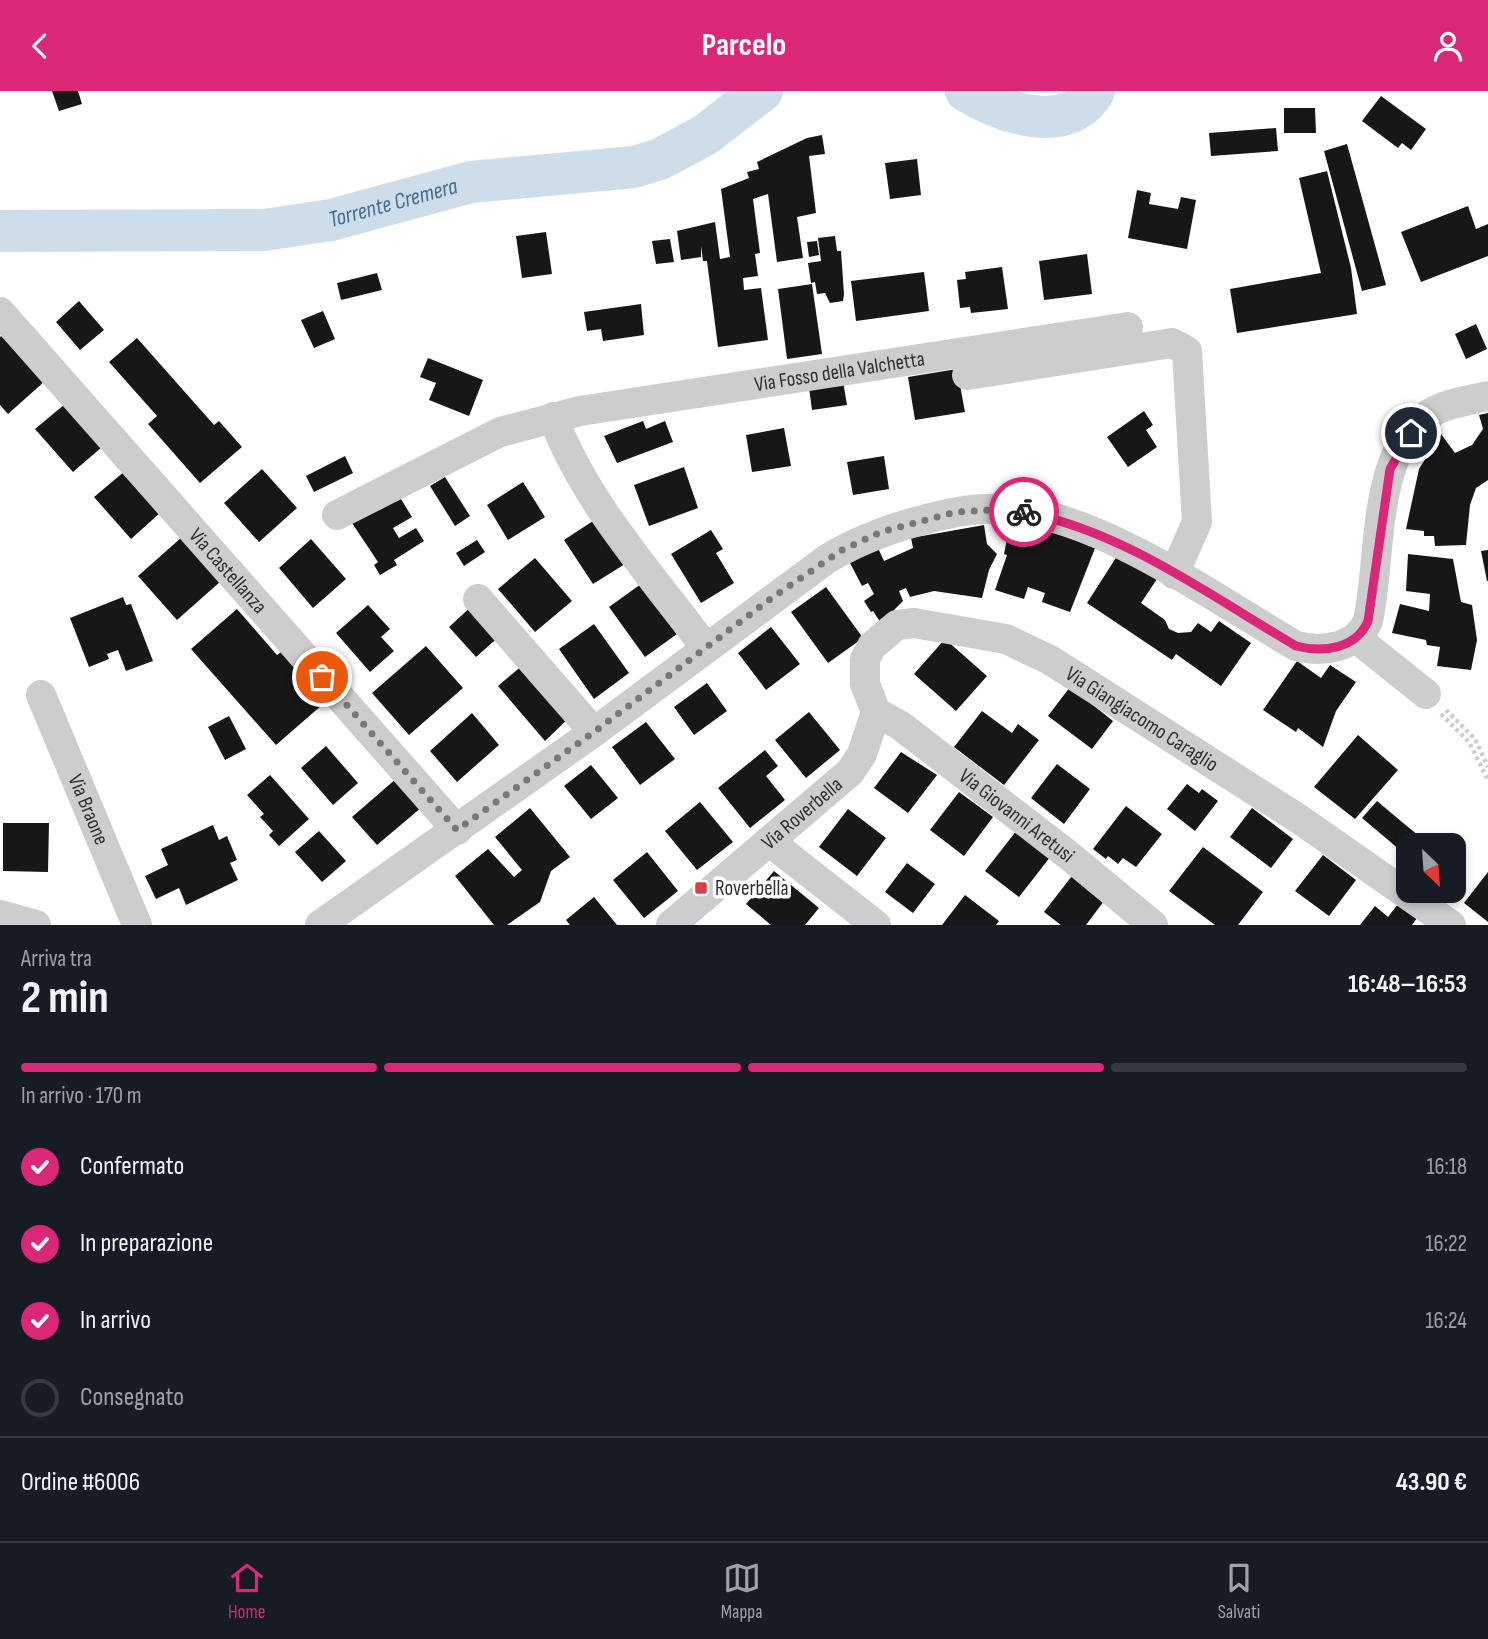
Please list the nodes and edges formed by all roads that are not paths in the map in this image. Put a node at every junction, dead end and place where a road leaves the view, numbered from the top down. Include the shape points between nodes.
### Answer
1 (0, 312) edge
2 (1128, 327) dead end
3 (967, 375) dead end
4 (1488, 395) edge
5 (552, 417) junction
6 (337, 515) dead end
7 (1174, 574) junction
8 (478, 599) dead end
9 (1356, 638) junction
10 (705, 647) junction
11 (1426, 694) road end
12 (41, 695) dead end
13 (876, 712) junction
14 (594, 732) junction
15 (457, 830) junction
16 (769, 842) junction
17 (0, 915) edge
18 (36, 925) edge
19 (136, 925) edge
20 (320, 925) edge
21 (671, 925) edge
22 (876, 925) edge
23 (1153, 925) edge
24 (1451, 925) edge

1 - 15 street, Via Castellanza
2 - 5 street, Via Fosso della Valchetta
3 - 7 street via 1172,342 1187,351 1197,522
4 - 9 street via 1435,410 1401,447 1385,492 1368,621
5 - 6 street, Via Fosso della Valchetta via 500,432
5 - 10 street via 583,484
7 - 9 street via 1296,646 1322,649
7 - 10 street via 1107,538 1058,520 1006,509 956,512 857,541
8 - 14 street
9 - 11 street
10 - 14 street
12 - 19 street, Via Braone
13 - 16 street, Via Roverbella via 862,754 850,772
13 - 23 street, Via Giovanni Aretusi via 901,726
13 - 24 street, Via Giangiacomo Caraglio via 865,684 865,659 872,646 897,625 914,623 1006,639 1050,660 1299,819
14 - 15 street
15 - 20 street
16 - 21 street, Via Roverbella
16 - 22 street
17 - 18 street

